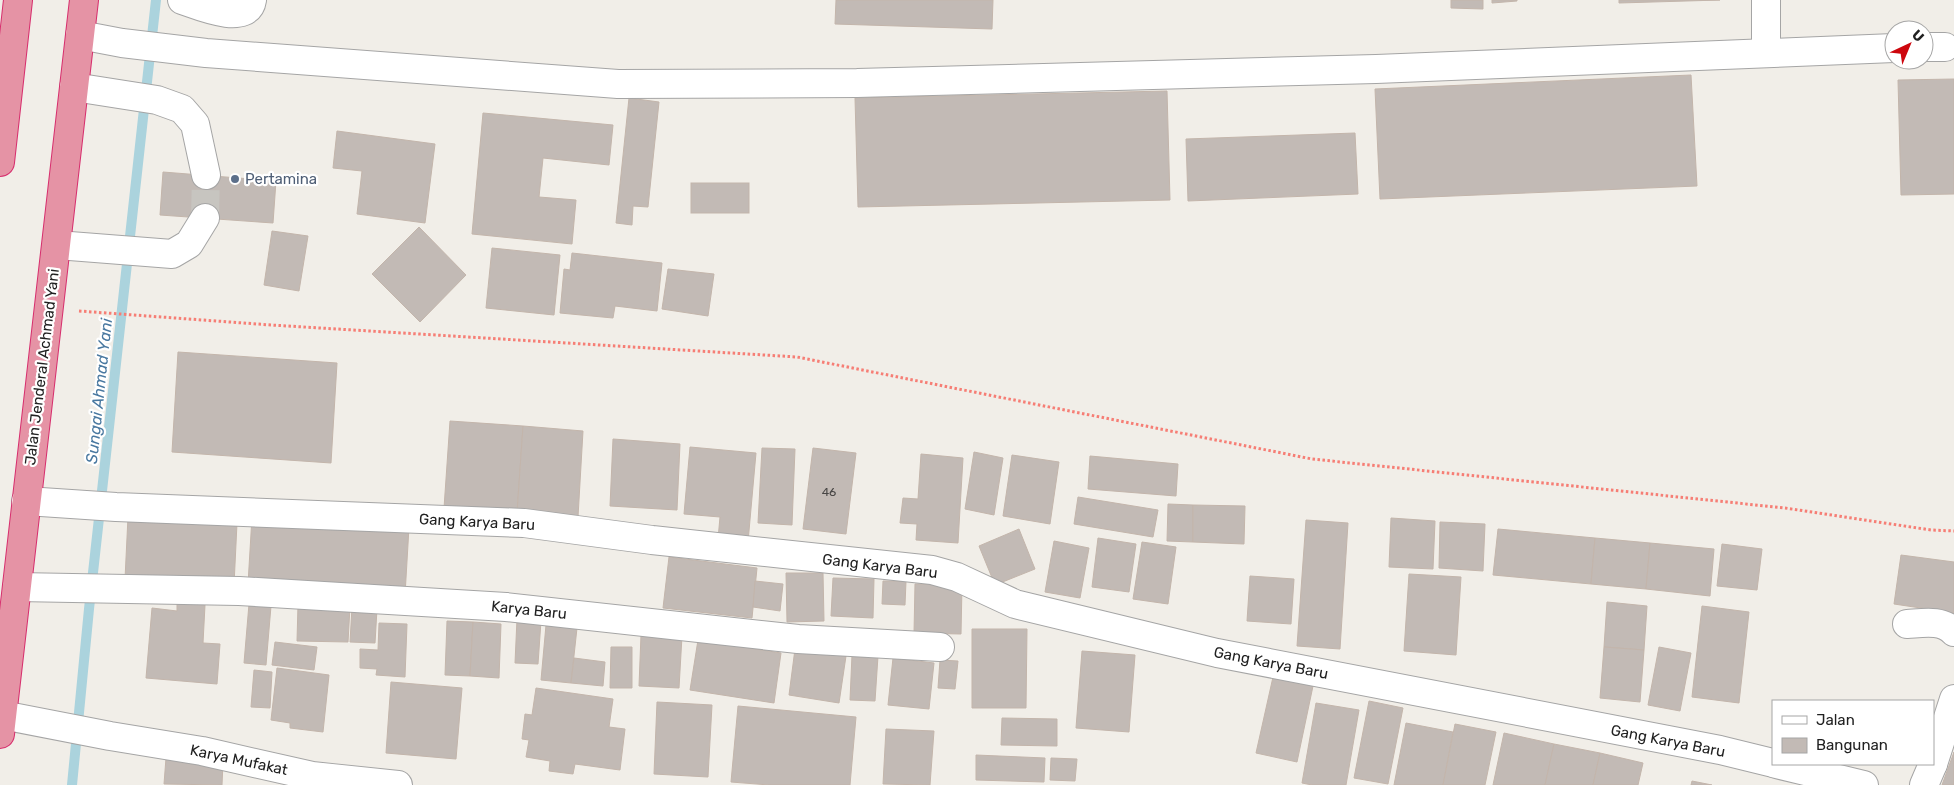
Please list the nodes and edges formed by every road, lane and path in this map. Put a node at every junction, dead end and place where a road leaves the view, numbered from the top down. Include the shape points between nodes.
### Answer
1 (18, 0) edge
2 (84, 0) edge
3 (182, 0) edge
4 (252, 0) edge
5 (1766, 0) edge
6 (80, 35) junction
7 (1884, 48) edge
8 (1766, 53) junction
9 (74, 87) junction
10 (0, 162) edge
11 (206, 175) tunnel mouth
12 (204, 218) tunnel mouth
13 (57, 245) junction
14 (114, 314) dead end
15 (26, 501) junction
16 (1954, 531) edge
17 (17, 587) junction
18 (1907, 624) dead end
19 (1954, 632) edge
20 (940, 647) dead end
21 (1954, 699) edge
22 (1, 724) edge
23 (1934, 761) edge
24 (1772, 763) edge
25 (1782, 765) edge
26 (1933, 765) edge
27 (398, 785) edge
28 (1864, 785) edge
29 (1924, 785) edge

1 - 10 highway
2 - 6 highway, Jalan Jenderal Achmad Yani
3 - 4 street via 235,14 247,10
5 - 8 street
6 - 8 street via 206,53 618,84 907,82 1376,69
6 - 9 highway, Jalan Jenderal Achmad Yani
7 - 8 street
9 - 11 street via 157,100 182,109 195,124
9 - 13 highway, Jalan Jenderal Achmad Yani
12 - 13 street via 188,244 172,254
13 - 15 highway, Jalan Jenderal Achmad Yani
14 - 16 path via 798,357 1312,459 1785,508
15 - 17 highway, Jalan Jenderal Achmad Yani
15 - 24 street, Gang Karya Baru via 524,523 932,570 957,577 1015,604 1217,653
17 - 20 street, Karya Baru via 238,591 506,607 798,639
17 - 22 highway, Jalan Jenderal Achmad Yani
18 - 19 street via 1946,625
21 - 23 street
22 - 27 street, Karya Mufakat via 110,736 202,751 312,776
25 - 28 street, Gang Karya Baru
26 - 29 street

